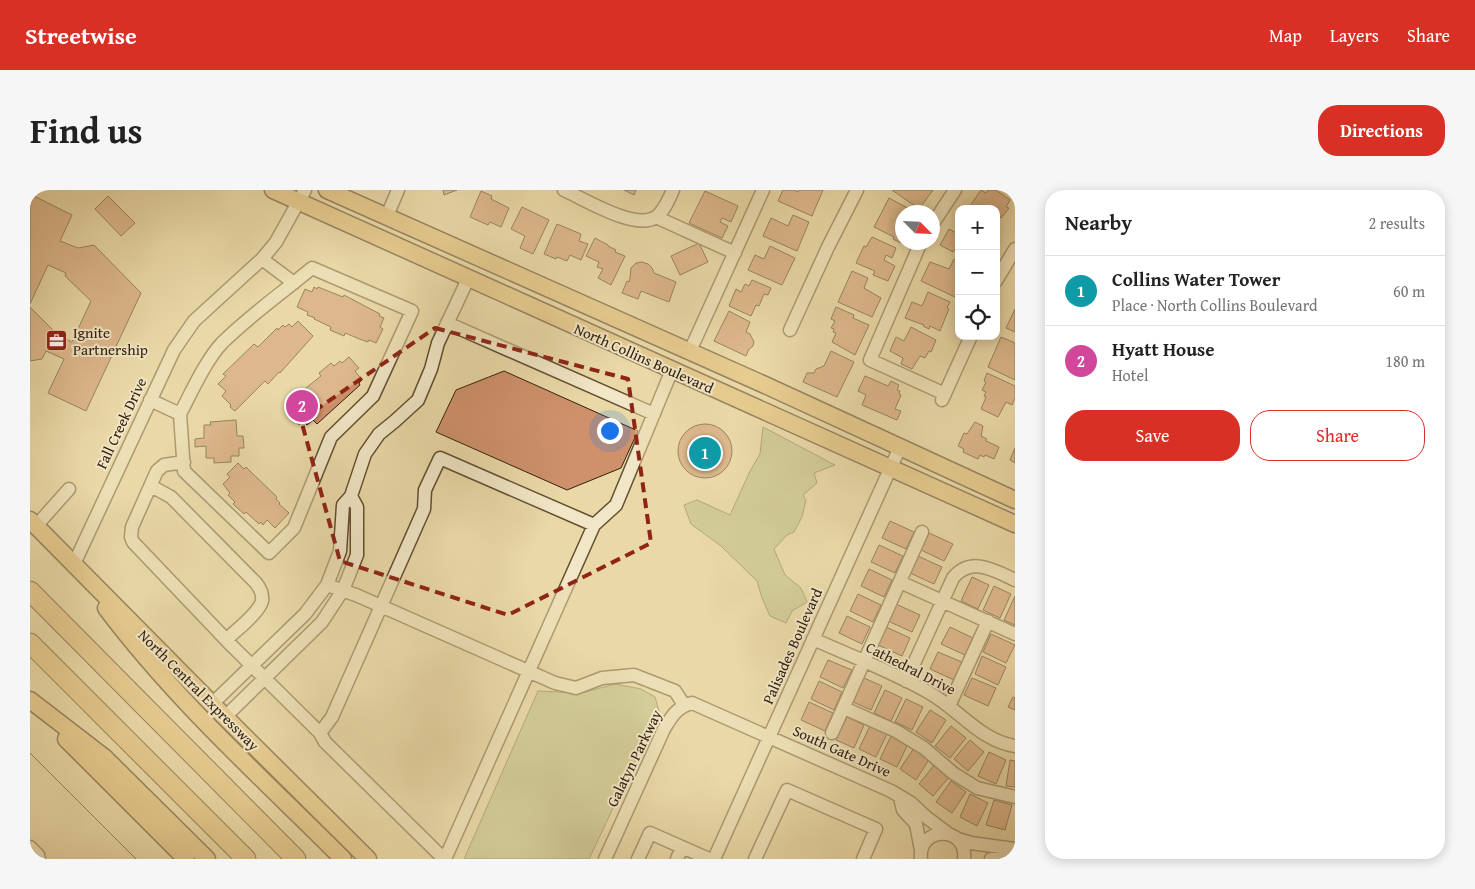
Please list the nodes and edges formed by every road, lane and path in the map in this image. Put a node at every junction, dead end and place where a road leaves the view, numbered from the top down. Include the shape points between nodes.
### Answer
1 (272, 190) edge
2 (328, 190) edge
3 (398, 190) edge
4 (564, 190) edge
5 (673, 190) edge
6 (764, 190) edge
7 (857, 190) edge
8 (955, 190) edge
9 (580, 193) edge
10 (302, 196) edge
11 (940, 213) edge
12 (387, 216) junction
13 (656, 217) junction
14 (1015, 249) edge
15 (918, 250) edge
16 (735, 253) junction
17 (478, 256) junction
18 (262, 259) junction
19 (1000, 274) edge
20 (468, 279) junction
21 (294, 283) junction
22 (447, 323) junction
23 (790, 330) dead end
24 (969, 340) edge
25 (690, 351) junction
26 (676, 372) junction
27 (150, 400) junction
28 (180, 414) junction
29 (654, 414) junction
30 (900, 447) junction
31 (184, 462) junction
32 (890, 467) junction
33 (151, 486) junction
34 (69, 489) dead end
35 (351, 496) junction
36 (1015, 500) edge
37 (33, 523) edge
38 (1015, 524) edge
39 (594, 525) junction
40 (922, 532) dead end
41 (74, 564) junction
42 (1015, 580) edge
43 (900, 582) junction
44 (327, 585) junction
45 (343, 590) junction
46 (30, 592) edge
47 (942, 601) junction
48 (380, 606) junction
49 (988, 621) junction
50 (1015, 634) edge
51 (813, 639) junction
52 (226, 640) junction
53 (30, 643) edge
54 (864, 662) junction
55 (252, 665) junction
56 (529, 671) junction
57 (266, 679) junction
58 (906, 681) junction
59 (30, 701) edge
60 (212, 704) junction
61 (684, 705) junction
62 (950, 706) junction
63 (844, 708) junction
64 (225, 717) junction
65 (320, 733) junction
66 (832, 733) dead end
67 (769, 736) junction
68 (1015, 746) edge
69 (1015, 797) edge
70 (900, 798) junction
71 (954, 837) junction
72 (30, 847) edge
73 (1015, 850) edge
74 (679, 853) edge
75 (920, 856) edge
76 (39, 859) edge
77 (186, 859) edge
78 (207, 859) edge
79 (246, 859) edge
80 (296, 859) edge
81 (343, 859) edge
82 (368, 859) edge
83 (444, 859) edge
84 (605, 859) edge
85 (638, 859) edge
86 (709, 859) edge
87 (714, 859) edge
88 (755, 859) edge
89 (863, 859) edge
90 (964, 859) edge
91 (991, 859) edge

1 - 10 main road, North Collins Boulevard
2 - 12 main road, North Collins Boulevard
3 - 12 street
4 - 9 street
5 - 13 street
6 - 16 street
7 - 23 street
8 - 11 street
9 - 13 street via 626,218 646,221
10 - 18 street, Fall Creek Drive via 276,242
10 - 20 main road, North Collins Boulevard
12 - 17 main road, North Collins Boulevard
13 - 16 street
14 - 19 street
15 - 24 street via 870,360 943,398
16 - 25 street
17 - 20 main road
17 - 25 main road, North Collins Boulevard
18 - 21 street
18 - 27 street, Fall Creek Drive via 194,321 174,350
20 - 22 street
20 - 26 main road, North Collins Boulevard
21 - 28 street via 221,345
21 - 31 street via 312,268 412,311 373,396 331,437 294,528 269,553 184,471
22 - 29 street
22 - 35 street via 418,400 379,434 365,454
25 - 26 main road
25 - 30 main road, North Collins Boulevard
26 - 29 street
26 - 32 main road, North Collins Boulevard
27 - 28 street
27 - 41 street, Fall Creek Drive
28 - 31 street
29 - 39 street via 616,505
30 - 32 street, Palisades Boulevard
30 - 36 main road, North Collins Boulevard
31 - 33 street via 164,465 157,471
32 - 38 main road, North Collins Boulevard
32 - 51 street, Palisades Boulevard
33 - 52 street via 132,527 133,542
33 - 52 street via 171,497 261,590 260,606
34 - 37 street
35 - 44 street via 343,505 340,551
35 - 45 street via 357,507 357,555
37 - 41 main road, North Central Expressway
39 - 48 street via 440,458 425,490 424,509
39 - 56 street
40 - 43 street
41 - 60 main road, North Central Expressway
41 - 81 main road via 127,635 202,720
42 - 47 street via 980,566 964,568 953,578
43 - 47 street
43 - 54 street
44 - 45 street
44 - 55 street via 305,614
45 - 48 street
45 - 57 street via 322,622
46 - 80 highway
47 - 49 street
47 - 58 street
48 - 56 street
48 - 65 street via 332,717
49 - 50 street
49 - 62 street
51 - 54 street, Cathedral Drive
51 - 67 street, Palisades Boulevard
52 - 55 street
53 - 79 highway
54 - 58 street, Cathedral Drive
54 - 63 street
55 - 57 street
55 - 60 street
56 - 61 street via 576,688 602,678 634,675 675,691
56 - 83 street
57 - 64 street
57 - 65 street
58 - 62 street, Cathedral Drive
59 - 77 main road
59 - 78 main road via 104,757
60 - 64 main road, North Central Expressway
61 - 67 street, Galatyn Parkway via 692,703
61 - 84 street, Galatyn Parkway via 674,712 664,729
62 - 68 street, Cathedral Drive via 990,739
63 - 66 street
63 - 69 street via 896,731 977,788
64 - 82 main road, North Central Expressway
65 - 83 street via 325,742
67 - 70 street, South Gate Drive via 884,787
67 - 87 street, Palisades Boulevard
70 - 71 street, South Gate Drive
70 - 75 street, South Gate Drive via 903,810 916,824
71 - 73 street via 971,844
71 - 75 street via 935,835 926,841
71 - 90 street via 964,849
72 - 76 street
73 - 91 street
74 - 85 street via 650,833
74 - 86 street
88 - 89 street via 787,790 876,829

